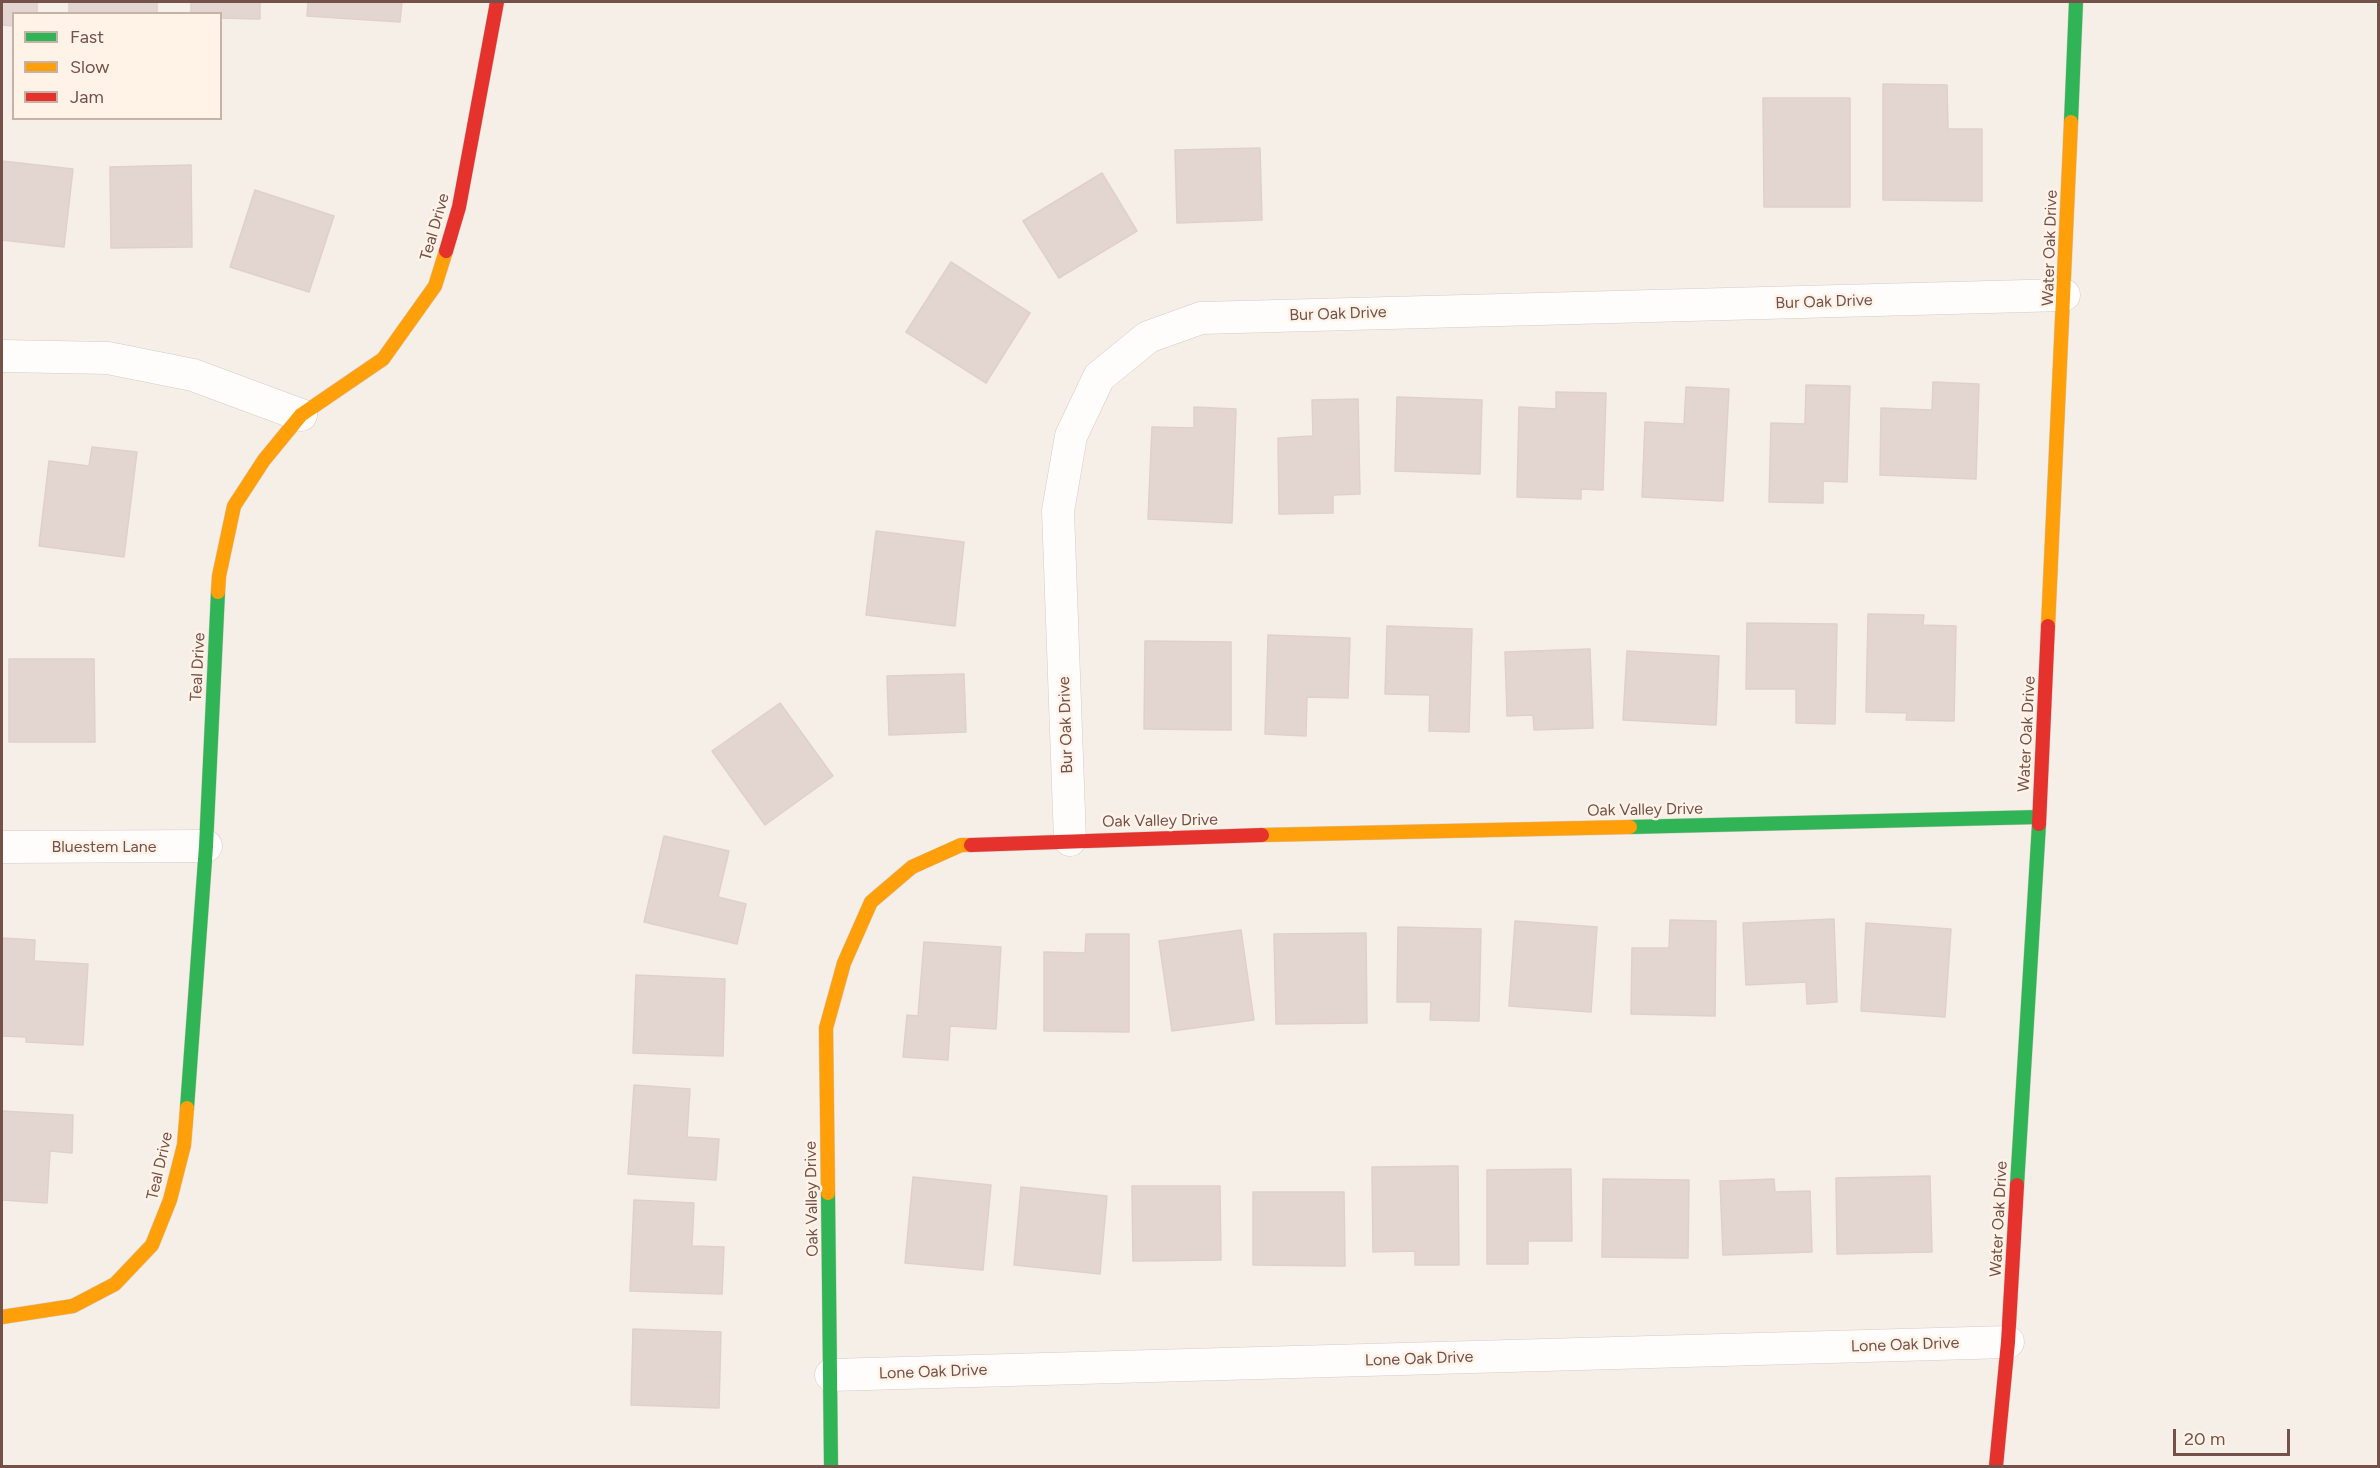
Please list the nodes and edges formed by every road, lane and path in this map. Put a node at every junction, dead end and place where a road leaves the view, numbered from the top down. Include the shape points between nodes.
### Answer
1 (497, 2) edge
2 (2076, 2) edge
3 (2064, 295) junction
4 (2, 356) edge
5 (302, 415) junction
6 (2039, 817) junction
7 (1070, 840) junction
8 (206, 846) junction
9 (2, 847) edge
10 (2, 1317) edge
11 (2008, 1342) junction
12 (831, 1375) junction
13 (831, 1467) edge
14 (1996, 1467) edge

1 - 5 street, Teal Drive via 459,207 435,286 383,359
2 - 3 street, Water Oak Drive
3 - 6 street, Water Oak Drive
3 - 7 street, Bur Oak Drive via 1202,318 1148,337 1099,377 1071,436 1058,511
4 - 5 street via 108,358 193,375
5 - 8 street, Teal Drive via 264,460 234,506 219,576
6 - 7 street, Oak Valley Drive
6 - 11 street, Water Oak Drive
7 - 12 street, Oak Valley Drive via 961,845 912,867 871,902 844,963 826,1028
8 - 9 street, Bluestem Lane
8 - 10 street, Teal Drive via 184,1145 170,1200 152,1245 115,1284 74,1306
11 - 12 street, Lone Oak Drive
11 - 14 street, Water Oak Drive
12 - 13 street, Oak Valley Drive

